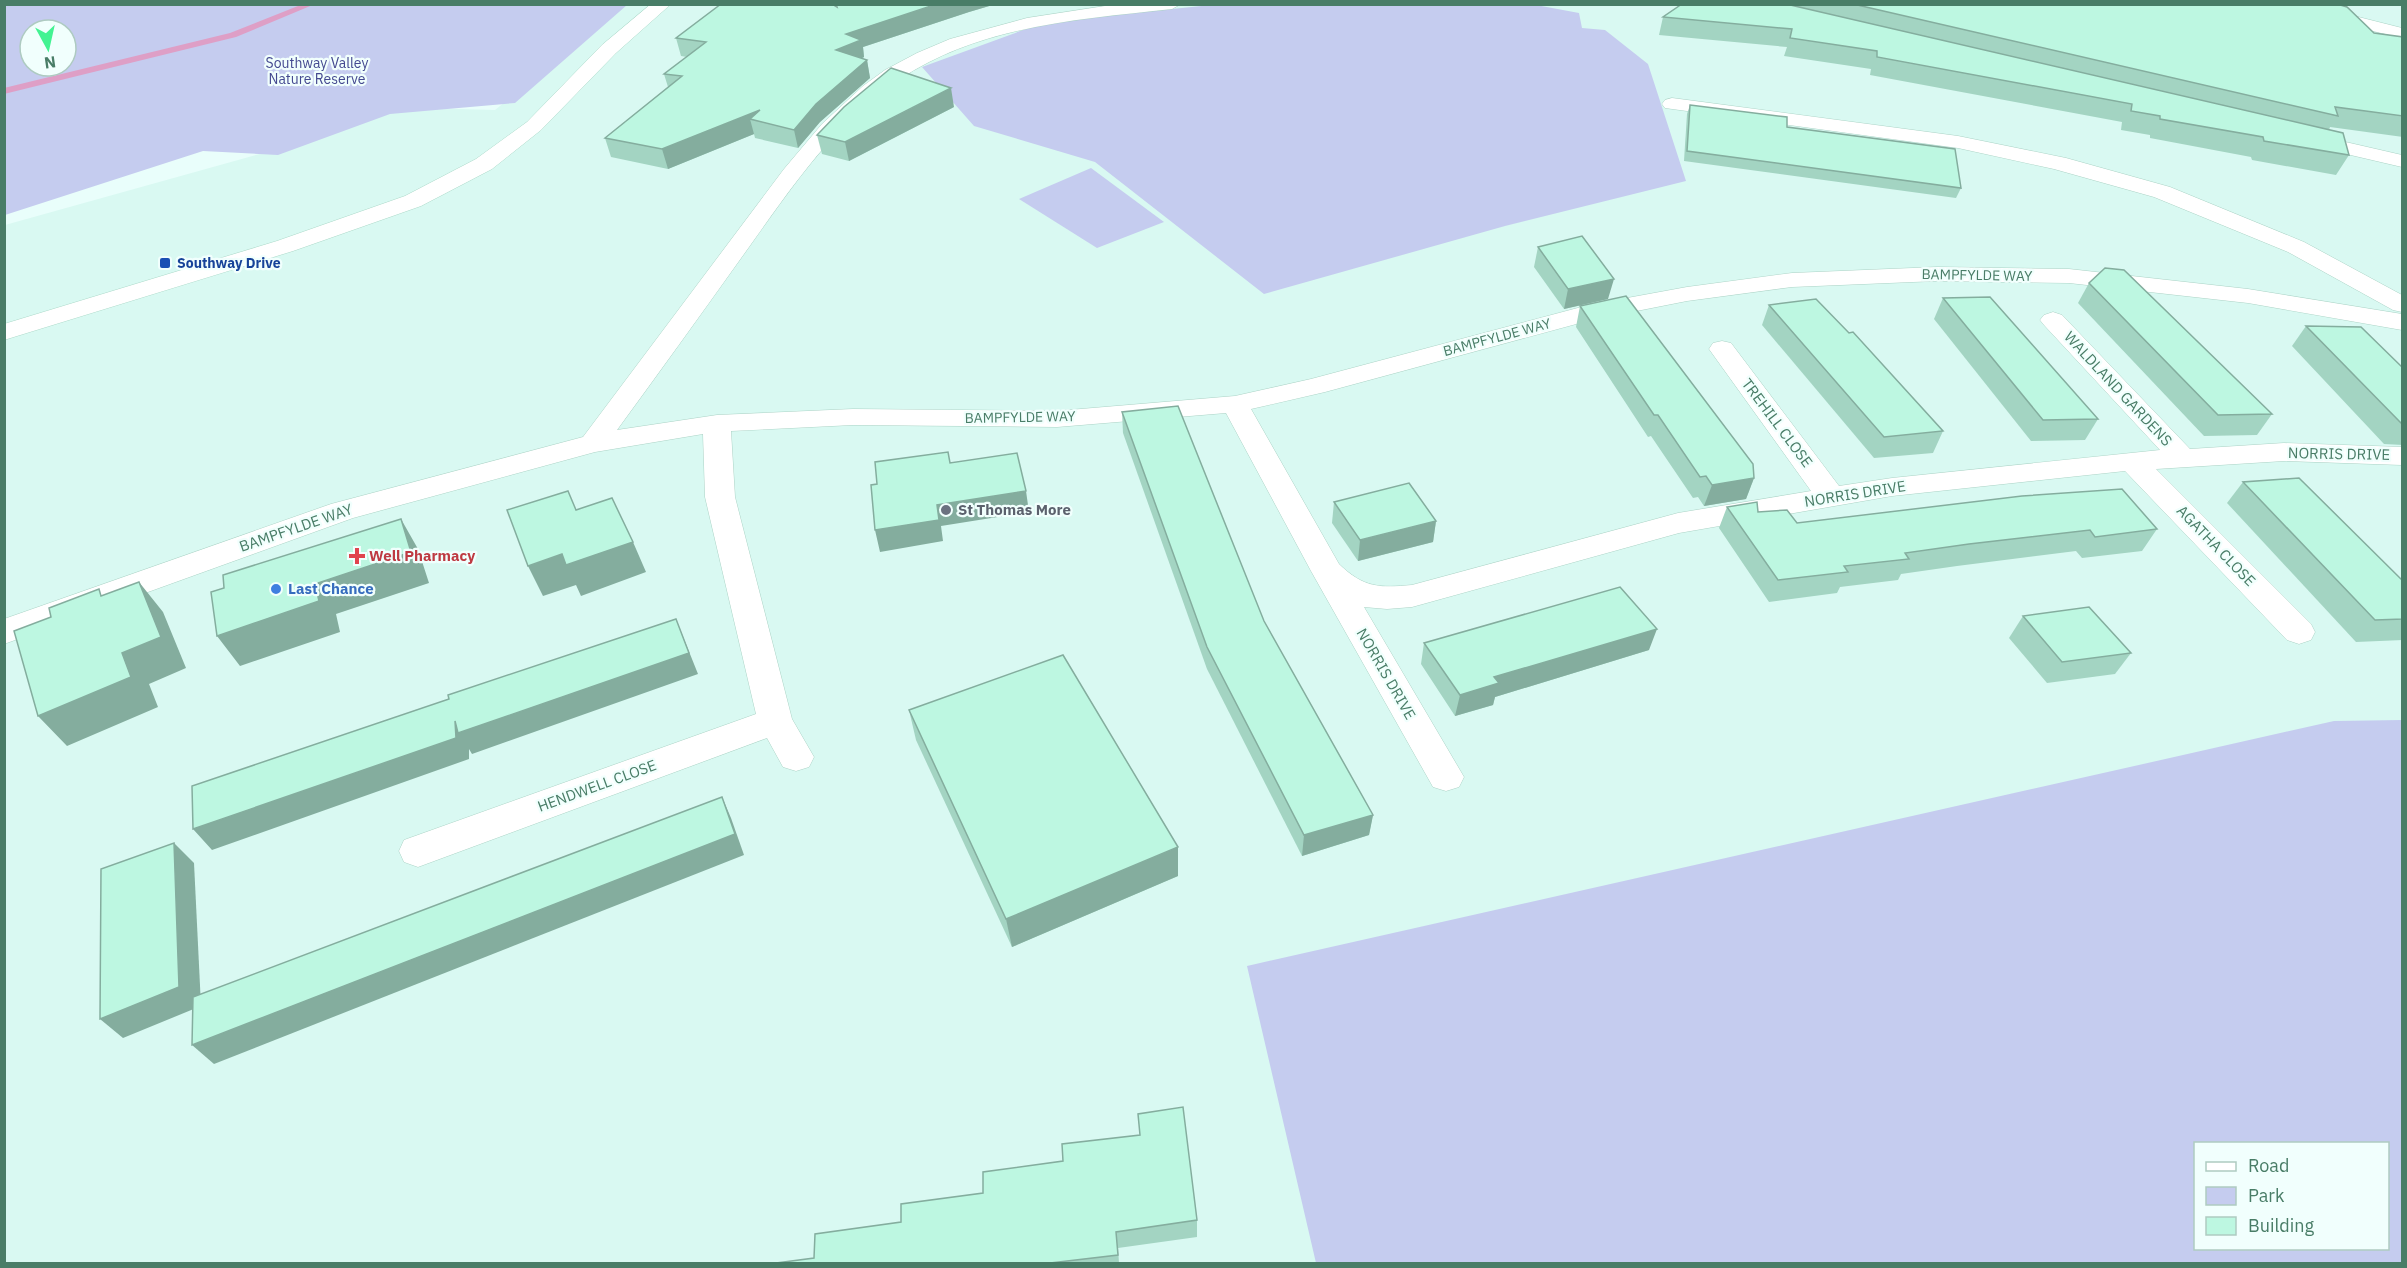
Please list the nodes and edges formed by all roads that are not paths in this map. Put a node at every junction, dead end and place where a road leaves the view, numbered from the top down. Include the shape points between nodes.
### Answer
1 (674, 4) edge
2 (1172, 4) edge
3 (2293, 5) edge
4 (656, 10) edge
5 (2403, 33) edge
6 (1672, 104) dead end
7 (2278, 132) edge
8 (2403, 161) edge
9 (2403, 305) edge
10 (2053, 320) dead end
11 (2403, 322) edge
12 (4, 332) edge
13 (1722, 350) dead end
14 (1235, 404) junction
15 (717, 423) junction
16 (593, 443) junction
17 (2403, 456) edge
18 (2183, 458) junction
19 (2132, 461) junction
20 (1832, 498) junction
21 (1327, 571) junction
22 (4, 632) edge
23 (2299, 632) dead end
24 (776, 721) junction
25 (796, 756) dead end
26 (1446, 777) dead end
27 (418, 851) dead end

1 - 4 street
2 - 16 street via 1064,15 992,33 939,51 892,74 852,103 787,181
3 - 5 street
4 - 12 street via 602,56 534,126 484,164 413,201 285,246
6 - 9 street via 1966,143 2058,163 2162,192 2296,247
7 - 8 street
10 - 18 street, WALDLAND GARDENS
11 - 14 street, BAMPFYLDE WAY via 2248,296 2069,276 1937,274 1792,280 1687,294 1589,313
13 - 20 street, TREHILL CLOSE
14 - 15 street, BAMPFYLDE WAY via 1057,419 853,417
14 - 21 street, NORRIS DRIVE
15 - 16 street, BAMPFYLDE WAY
15 - 24 street via 720,497
16 - 22 street, BAMPFYLDE WAY via 342,511
17 - 18 street, NORRIS DRIVE via 2284,452
18 - 19 street, NORRIS DRIVE
19 - 20 street, NORRIS DRIVE via 1892,487
19 - 23 street, AGATHA CLOSE
20 - 21 street, NORRIS DRIVE via 1678,523 1412,596 1389,599 1358,595
21 - 26 street, NORRIS DRIVE
24 - 25 street
24 - 27 street, HENDWELL CLOSE

